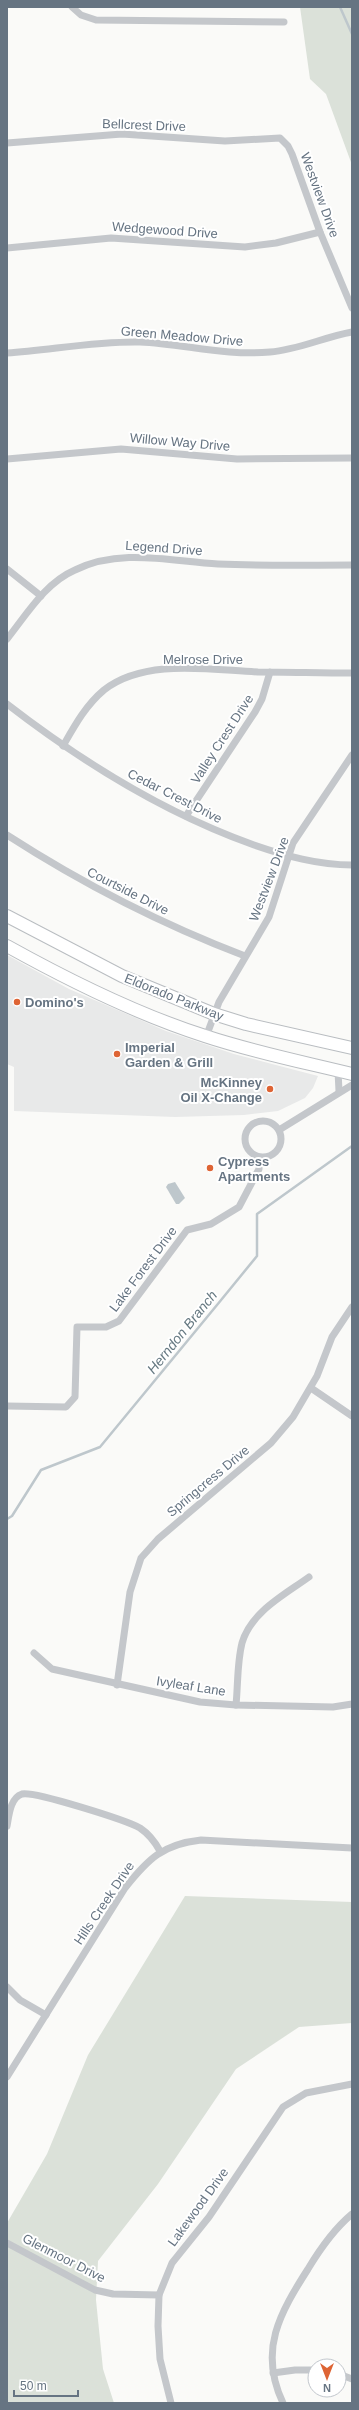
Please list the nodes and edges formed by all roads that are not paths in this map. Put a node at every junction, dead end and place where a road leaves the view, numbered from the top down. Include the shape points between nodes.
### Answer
1 (72, 7) edge
2 (284, 22) dead end
3 (280, 138) joint
4 (7, 143) edge
5 (320, 232) junction
6 (7, 248) edge
7 (352, 308) edge
8 (352, 332) edge
9 (7, 353) edge
10 (352, 458) edge
11 (7, 459) edge
12 (352, 565) edge
13 (7, 569) edge
14 (41, 596) junction
15 (7, 638) edge
16 (270, 672) junction
17 (352, 673) edge
18 (7, 704) edge
19 (63, 746) junction
20 (352, 755) edge
21 (186, 816) junction
22 (7, 835) edge
23 (288, 856) junction
24 (352, 865) edge
25 (7, 916) edge
26 (7, 921) edge
27 (41, 935) junction
28 (7, 946) edge
29 (245, 956) junction
30 (214, 1014) junction
31 (206, 1037) junction
32 (352, 1048) edge
33 (338, 1071) junction
34 (352, 1074) edge
35 (352, 1085) edge
36 (340, 1091) junction
37 (279, 1130) junction
38 (260, 1157) junction
39 (352, 1307) edge
40 (311, 1388) junction
41 (7, 1406) edge
42 (352, 1416) edge
43 (309, 1577) dead end
44 (34, 1653) dead end
45 (117, 1685) junction
46 (352, 1704) edge
47 (236, 1705) junction
48 (7, 1826) edge
49 (352, 1848) edge
50 (160, 1851) junction
51 (7, 1987) edge
52 (46, 2015) junction
53 (7, 2077) edge
54 (352, 2084) edge
55 (352, 2214) edge
56 (7, 2243) edge
57 (159, 2295) junction
58 (307, 2370) edge
59 (273, 2373) junction
60 (171, 2403) edge
61 (283, 2403) edge

1 - 2 street via 81,15 96,20
3 - 4 street, Bellcrest Drive via 225,140 122,134
3 - 5 street, Westview Drive via 292,154
5 - 6 street, Wedgewood Drive via 276,243 245,247 111,238
5 - 7 street, Westview Drive
8 - 9 street, Green Meadow Drive via 299,347 270,352 221,353 142,342 122,342
10 - 11 street, Willow Way Drive via 238,459 121,448
12 - 14 street, Legend Drive via 218,564 134,556 114,557 73,570 56,581
13 - 14 street
14 - 15 street, Legend Drive
16 - 17 street, Melrose Drive
16 - 19 street, Melrose Drive via 180,670 141,674 122,680 105,690 90,704
16 - 21 street, Valley Crest Drive via 256,712
18 - 19 street, Cedar Crest Drive
19 - 21 street, Cedar Crest Drive via 113,777
20 - 23 street, Westview Drive via 302,828
21 - 23 street, Cedar Crest Drive via 217,831
22 - 29 street, Courtside Drive via 65,872 125,904
23 - 24 street, Cedar Crest Drive via 315,862
23 - 29 street, Westview Drive via 269,917
25 - 27 main road, Eldorado Parkway
26 - 27 main road via 32,934
27 - 30 main road, Eldorado Parkway via 122,976
28 - 31 main road, Eldorado Parkway via 109,998
29 - 30 street, Westview Drive
30 - 31 street, Westview Drive
30 - 32 main road, Eldorado Parkway via 246,1024
31 - 33 main road, Eldorado Parkway
33 - 34 main road, Eldorado Parkway
33 - 36 street
35 - 36 street
36 - 37 street
37 - 38 street via 280,1147 272,1155
37 - 38 street via 264,1121 249,1128 246,1146 254,1155
38 - 41 street, Lake Forest Drive via 259,1169 239,1207 211,1224 187,1230 119,1321 106,1327 77,1327 75,1397 66,1407
39 - 40 street, Springcress Drive via 332,1337
40 - 42 street
40 - 45 street, Springcress Drive via 293,1417 271,1443 158,1539 141,1558 130,1592
43 - 47 street via 268,1606 247,1631 242,1644
44 - 45 street, Ivyleaf Lane via 52,1669
45 - 47 street, Ivyleaf Lane via 200,1702
46 - 47 street, Ivyleaf Lane via 333,1707
48 - 50 street via 13,1802 17,1797 23,1794 34,1795 108,1815 133,1825 145,1832
49 - 50 street, Hills Creek Drive via 201,1840 178,1843
50 - 52 street, Hills Creek Drive via 141,1868 125,1888
51 - 52 street via 20,2000
52 - 53 street, Hills Creek Drive
54 - 57 street, Lakewood Drive via 306,2094 284,2107 209,2217 172,2263
55 - 59 street via 336,2229 317,2255 281,2314 273,2340
56 - 57 street, Glenmoor Drive via 95,2290 113,2294
57 - 60 street, Lakewood Drive via 160,2359
58 - 59 street
59 - 61 street

